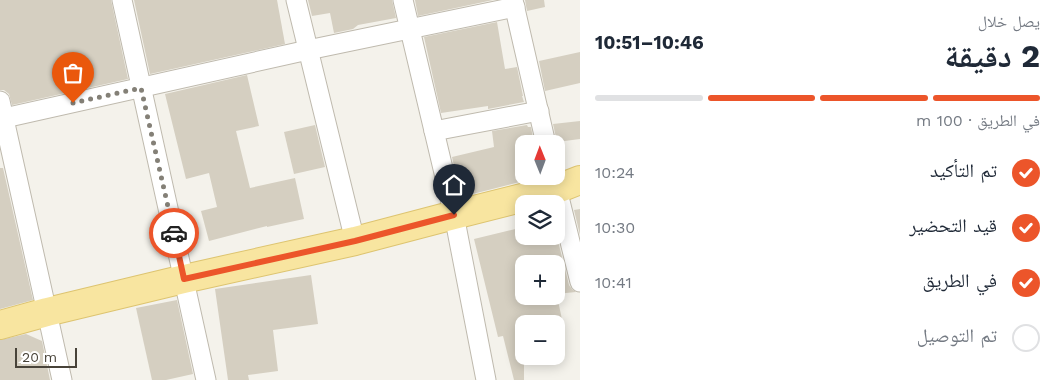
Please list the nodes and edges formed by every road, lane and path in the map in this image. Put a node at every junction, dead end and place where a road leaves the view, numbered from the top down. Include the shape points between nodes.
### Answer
1 (122, 0) edge
2 (296, 0) edge
3 (403, 0) edge
4 (514, 4) edge
5 (410, 30) junction
6 (308, 50) junction
7 (141, 88) junction
8 (539, 111) junction
9 (1, 113) edge
10 (434, 131) junction
11 (544, 135) edge
12 (554, 185) edge
13 (564, 185) edge
14 (454, 215) junction
15 (355, 241) junction
16 (184, 279) junction
17 (580, 282) edge
18 (47, 312) junction
19 (0, 325) edge
20 (62, 380) edge
21 (206, 380) edge
22 (486, 380) edge

1 - 7 street
2 - 6 street
3 - 5 street
4 - 5 street
4 - 8 street
5 - 6 street
5 - 10 street
6 - 7 street
6 - 15 street
7 - 9 street
7 - 16 street
8 - 10 street
8 - 11 street
9 - 18 street
10 - 14 street
12 - 14 main road
13 - 17 street
14 - 15 main road
14 - 22 street
15 - 16 main road
16 - 18 main road
16 - 21 street
18 - 19 main road
18 - 20 street

